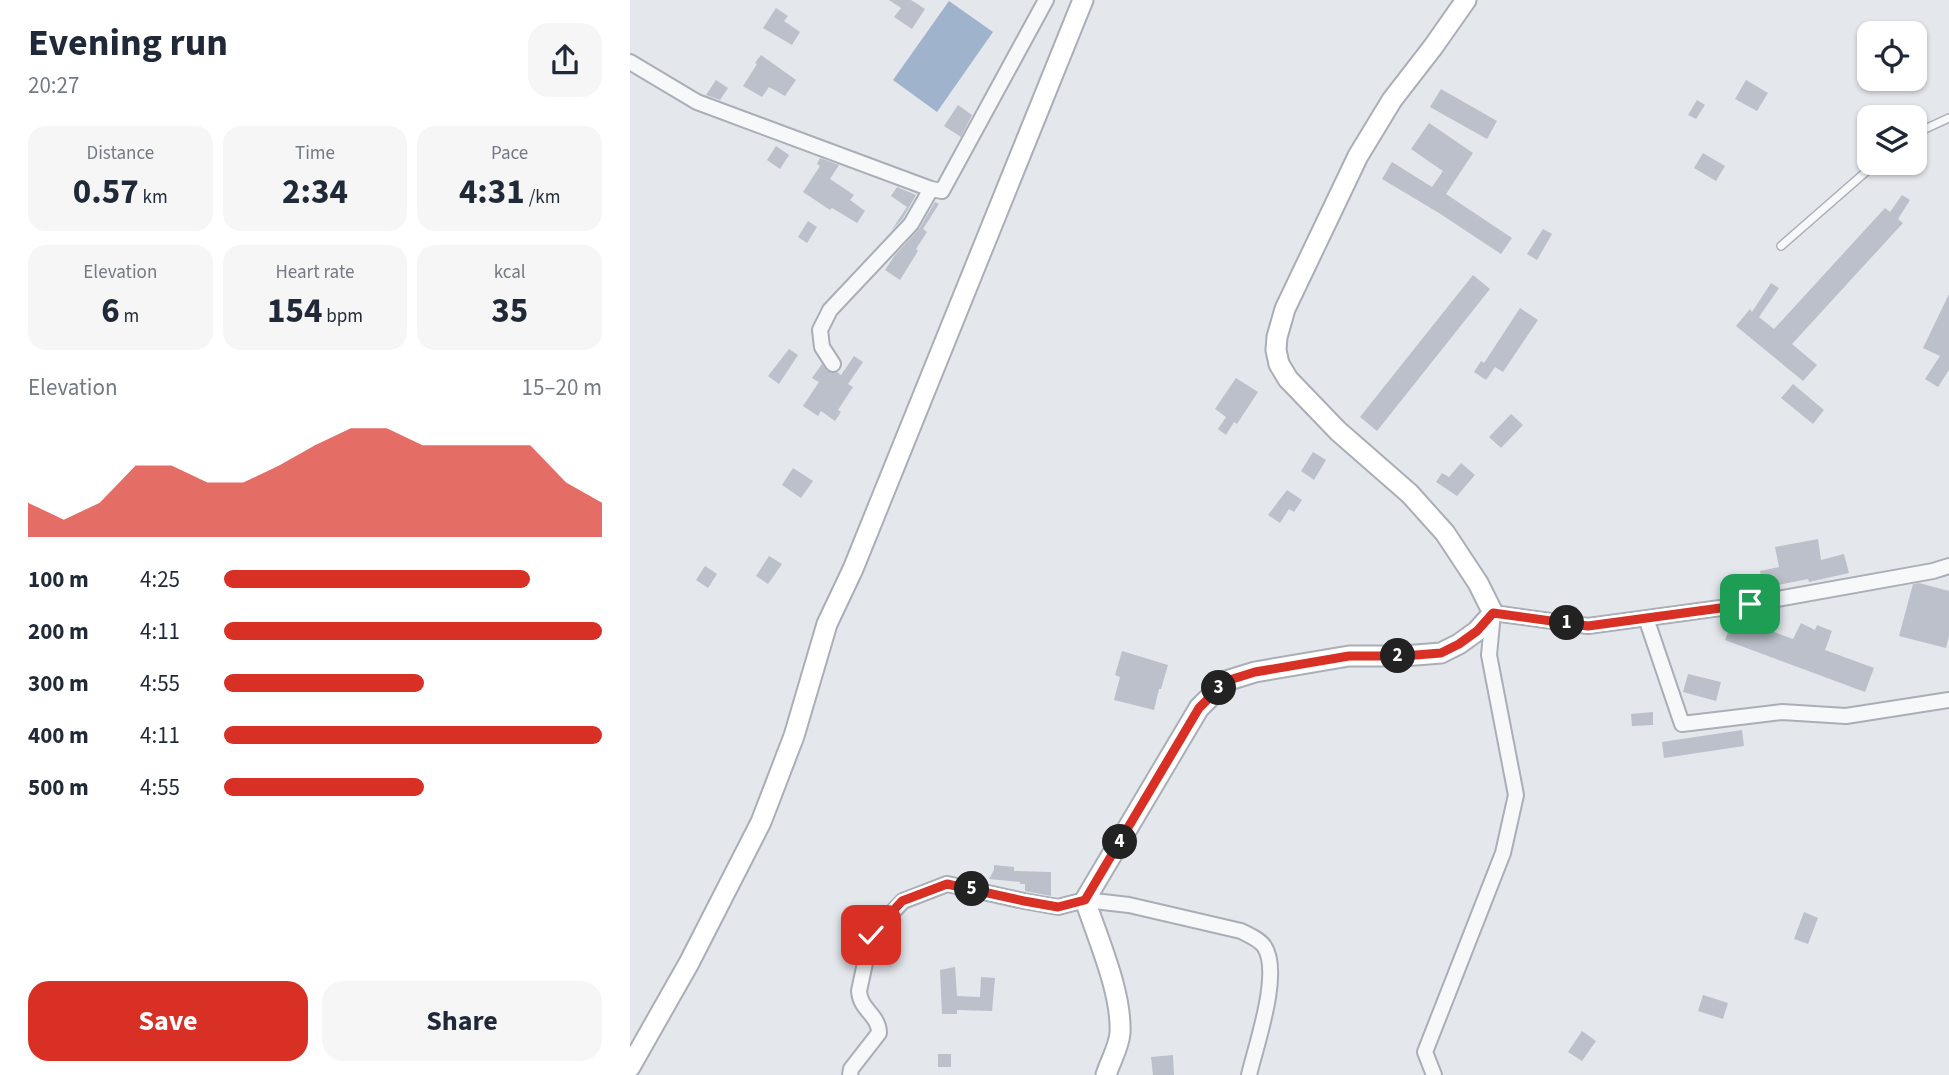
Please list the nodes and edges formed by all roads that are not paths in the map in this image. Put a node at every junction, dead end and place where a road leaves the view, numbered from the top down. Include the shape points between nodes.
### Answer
1 (1046, 0) edge
2 (1083, 0) edge
3 (1466, 0) edge
4 (630, 62) edge
5 (1949, 118) edge
6 (1927, 128) edge
7 (1862, 175) edge
8 (931, 189) junction
9 (1781, 246) dead end
10 (833, 364) dead end
11 (1949, 566) edge
12 (1493, 613) junction
13 (1646, 618) junction
14 (1949, 700) edge
15 (1085, 900) junction
16 (630, 1068) edge
17 (850, 1075) edge
18 (1106, 1075) edge
19 (1249, 1075) edge
20 (1434, 1075) edge

1 - 8 street via 944,188
2 - 16 street via 827,624 794,736 761,822
3 - 12 street via 1392,100 1358,156 1285,309 1276,350 1288,379 1445,533
4 - 8 street via 697,102
5 - 6 lane
7 - 9 lane
8 - 10 street via 911,224 831,310 820,330 822,348
11 - 13 street via 1750,604
12 - 13 street via 1588,626
12 - 15 street via 1477,631 1441,653 1349,656 1226,681 1199,708
12 - 20 street via 1489,655 1516,794 1503,853 1424,1052
13 - 14 street via 1682,724 1782,712 1846,716
15 - 17 street via 1058,907 947,884 902,901 871,935 859,1000 879,1025 878,1032
15 - 18 street via 1115,990 1119,1021 1120,1035
15 - 19 street via 1129,905 1258,939 1265,947 1269,998

